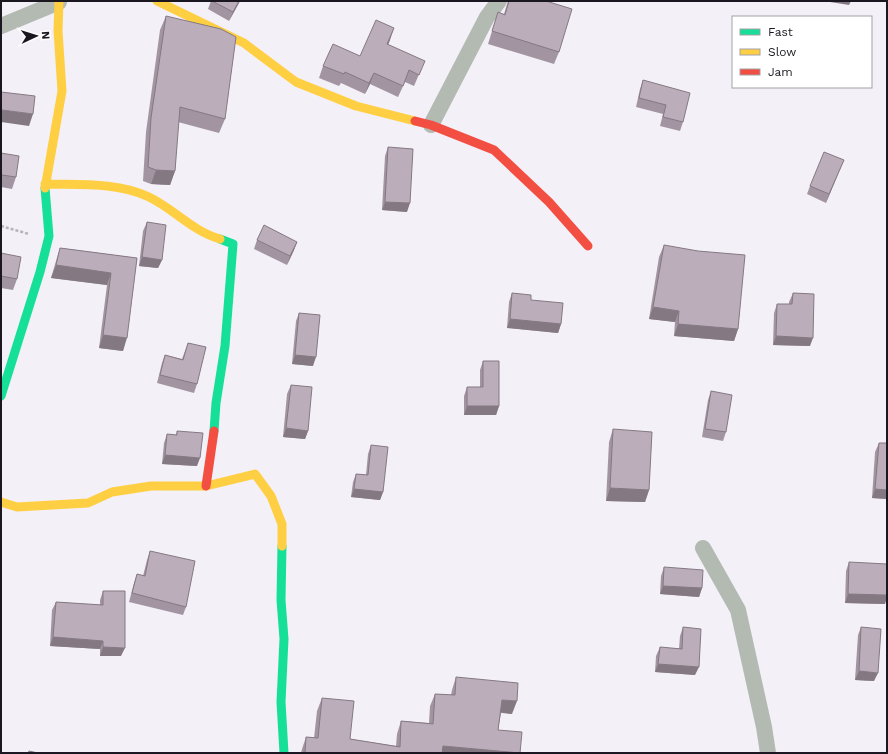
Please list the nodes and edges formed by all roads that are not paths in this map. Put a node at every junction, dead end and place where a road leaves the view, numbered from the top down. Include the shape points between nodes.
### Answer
1 (59, 1) edge
2 (157, 1) edge
3 (499, 1) edge
4 (1, 26) edge
5 (431, 125) junction
6 (45, 184) junction
7 (588, 246) dead end
8 (1, 396) edge
9 (206, 486) junction
10 (1, 502) edge
11 (703, 548) dead end
12 (284, 753) edge
13 (768, 753) edge

1 - 4 street
1 - 6 street via 62,91
2 - 5 street via 244,43 296,82 356,106
3 - 5 street via 486,17
5 - 7 street via 494,150 549,202
6 - 8 street via 49,236
6 - 9 street via 98,186 140,193 168,208 202,233 233,244 225,346
9 - 10 street via 151,486 112,492 88,502 53,505 17,507
9 - 12 street via 255,474 271,496 282,524 281,600 284,639 281,702
11 - 13 street via 738,610

